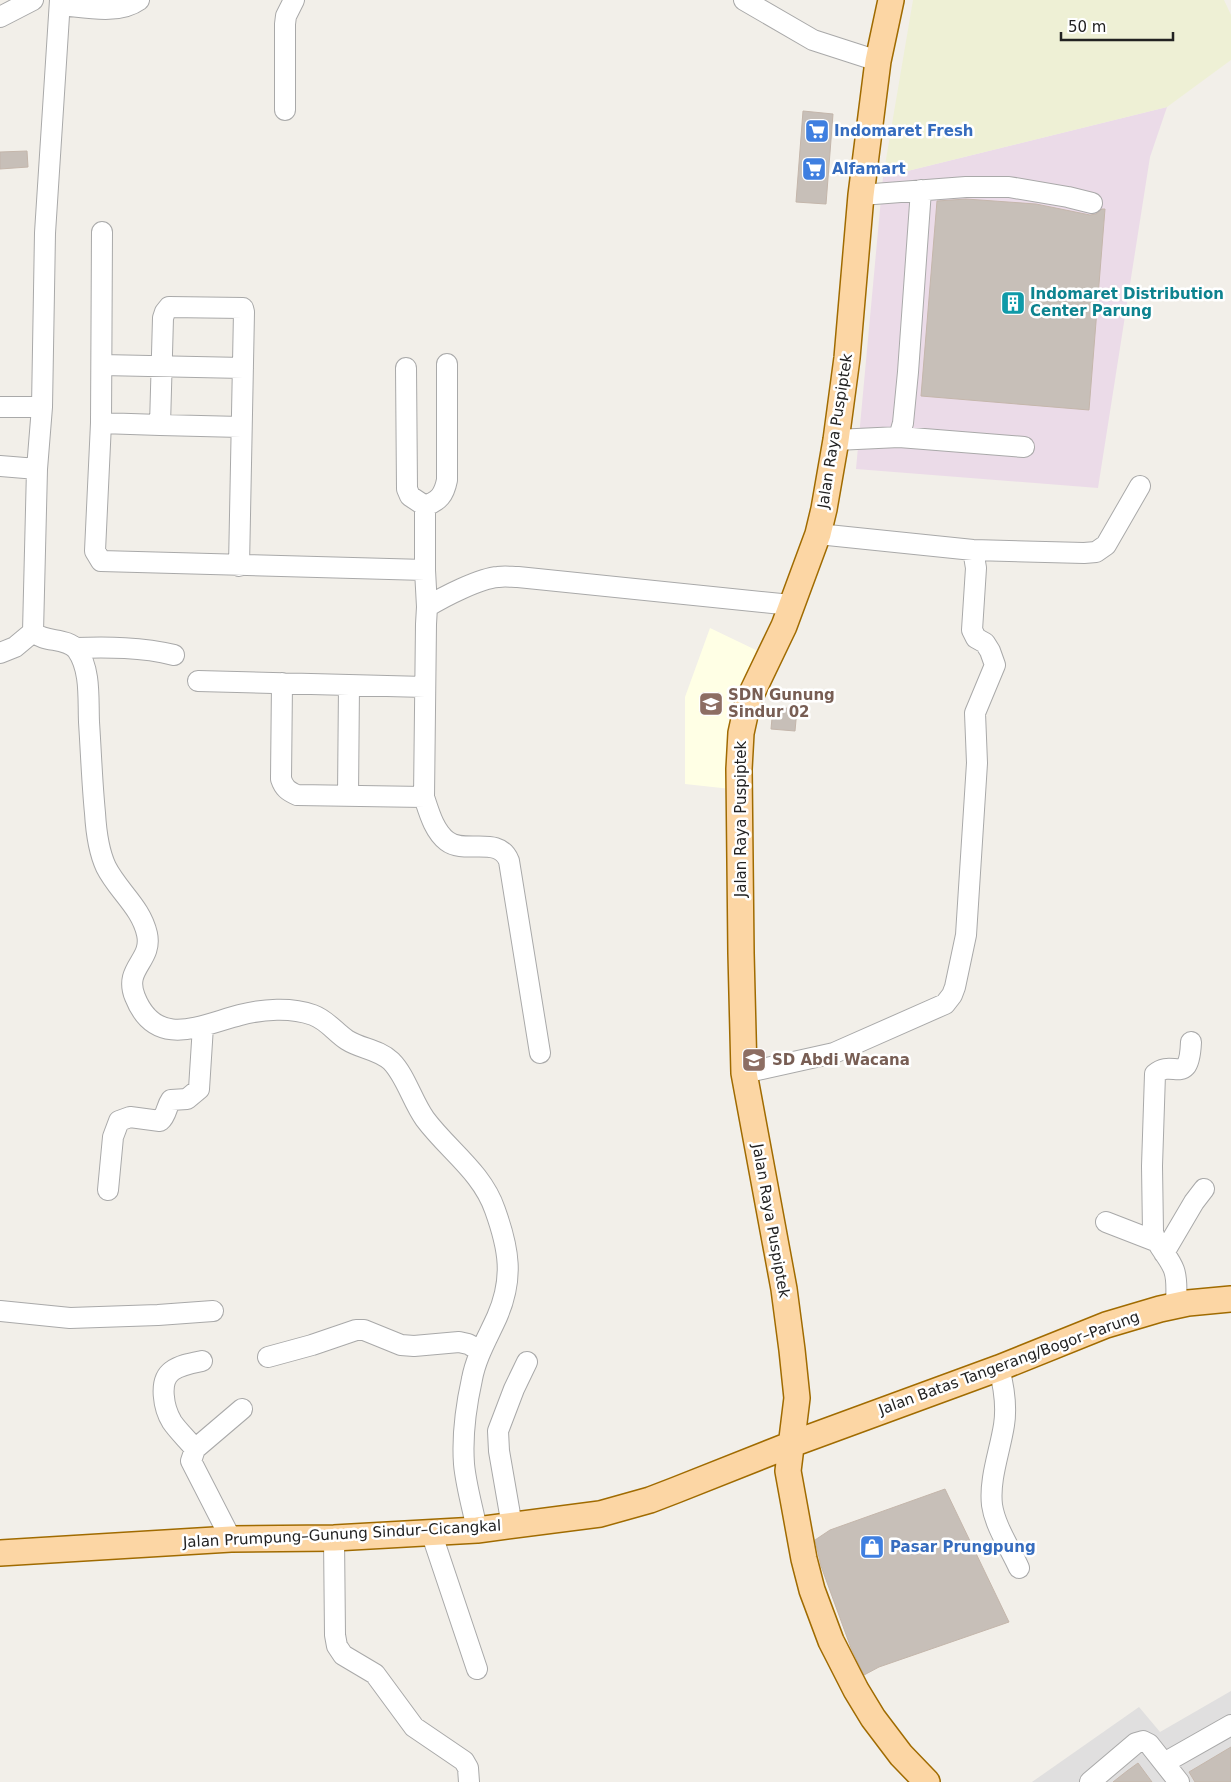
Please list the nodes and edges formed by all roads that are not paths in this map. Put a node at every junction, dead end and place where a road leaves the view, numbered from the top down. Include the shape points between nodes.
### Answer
1 (33, 0) edge
2 (139, 0) edge
3 (294, 0) edge
4 (744, 0) edge
5 (891, 0) edge
6 (60, 2) edge
7 (0, 17) edge
8 (878, 61) junction
9 (285, 110) dead end
10 (921, 190) junction
11 (862, 195) junction
12 (1092, 203) dead end
13 (102, 232) dead end
14 (447, 364) dead end
15 (102, 365) junction
16 (161, 367) junction
17 (243, 368) junction
18 (406, 368) dead end
19 (0, 407) edge
20 (42, 407) junction
21 (101, 423) junction
22 (160, 425) junction
23 (242, 427) junction
24 (899, 437) junction
25 (836, 440) junction
26 (1024, 447) dead end
27 (0, 466) edge
28 (37, 469) junction
29 (1140, 486) dead end
30 (425, 506) junction
31 (818, 534) junction
32 (973, 550) junction
33 (239, 566) junction
34 (425, 570) junction
35 (791, 605) junction
36 (427, 607) junction
37 (33, 632) junction
38 (75, 648) junction
39 (0, 653) edge
40 (174, 655) dead end
41 (198, 681) dead end
42 (282, 683) junction
43 (349, 685) junction
44 (425, 687) junction
45 (348, 796) junction
46 (424, 797) junction
47 (203, 1026) junction
48 (1191, 1042) dead end
49 (540, 1053) dead end
50 (744, 1073) junction
51 (1204, 1189) dead end
52 (108, 1190) dead end
53 (1106, 1222) dead end
54 (1160, 1247) junction
55 (1231, 1299) edge
56 (1176, 1306) junction
57 (0, 1311) edge
58 (213, 1311) dead end
59 (481, 1351) junction
60 (268, 1357) dead end
61 (202, 1361) dead end
62 (527, 1362) dead end
63 (999, 1368) junction
64 (242, 1409) dead end
65 (792, 1444) junction
66 (195, 1449) junction
67 (512, 1526) junction
68 (477, 1530) junction
69 (431, 1532) junction
70 (231, 1538) junction
71 (334, 1538) junction
72 (0, 1553) edge
73 (1019, 1568) dead end
74 (477, 1669) dead end
75 (1231, 1725) edge
76 (1164, 1762) junction
77 (469, 1782) edge
78 (927, 1782) edge
79 (1090, 1782) edge
80 (1179, 1782) edge

1 - 7 street
2 - 6 street via 122,7 98,8
3 - 9 street via 285,24
4 - 8 street via 813,40
5 - 8 main road, Jalan Raya Puspiptek
6 - 20 street via 45,233
8 - 11 main road, Jalan Raya Puspiptek
10 - 11 street
10 - 12 street via 1010,187
10 - 24 street via 908,372
11 - 25 main road, Jalan Raya Puspiptek
13 - 15 street
14 - 30 street via 447,480 441,498
15 - 16 street
15 - 21 street
16 - 17 street
16 - 17 street via 163,318 169,307 240,307 244,312
16 - 22 street
17 - 23 street
18 - 30 street via 407,489 410,496
19 - 20 street
20 - 28 street
21 - 22 street
21 - 33 street via 95,551 101,561
22 - 23 street
23 - 33 street
24 - 25 street
24 - 26 street
25 - 31 main road, Jalan Raya Puspiptek
27 - 28 street
28 - 37 street
29 - 32 street via 1106,546 1096,552
30 - 34 street
31 - 32 street
31 - 35 main road, Jalan Raya Puspiptek
32 - 50 street via 976,568 972,630 976,638 985,643 994,665 975,714 977,764 966,935 952,995 945,1004 834,1053
33 - 34 street
34 - 36 street
35 - 36 street via 498,576
35 - 50 main road, Jalan Raya Puspiptek via 748,701 741,733
36 - 44 street
37 - 38 street
37 - 39 street via 15,647
38 - 40 street via 153,650
38 - 47 street via 86,674 95,815 102,852 113,878 141,917 148,938 148,948 133,973 134,997 144,1013 167,1029 178,1031
41 - 42 street
42 - 43 street
42 - 45 street via 281,779 284,787 297,794
43 - 44 street
43 - 45 street
44 - 46 street
45 - 46 street
46 - 49 street via 433,823 448,842 460,846 494,847 506,853
47 - 52 street via 199,1089 186,1099 171,1100 165,1117 160,1121 130,1117 119,1121 113,1137
47 - 59 street via 243,1014 293,1010 327,1021 346,1039 380,1052 394,1064 425,1118 480,1180 496,1212 509,1273 499,1312
48 - 54 street via 1186,1067 1155,1074 1153,1232
50 - 65 main road, Jalan Raya Puspiptek via 792,1350 796,1398
51 - 54 street
53 - 54 street
54 - 56 street via 1174,1270
55 - 56 main road, Jalan Batas Tangerang/Bogor–Parung
56 - 63 main road, Jalan Batas Tangerang/Bogor–Parung via 1106,1325
57 - 58 street via 70,1318
59 - 60 street via 459,1342 401,1345 364,1330 356,1330
59 - 68 street via 472,1377 465,1419 464,1466
61 - 66 street via 170,1372 164,1387 164,1399 172,1423
62 - 67 street via 498,1431
63 - 65 main road, Jalan Batas Tangerang/Bogor–Parung
63 - 73 street via 1004,1388 1004,1422 992,1504 994,1516
64 - 66 street
65 - 67 main road, Jalan Prumpung–Gunung Sindur–Cicangkal via 623,1508
65 - 78 main road, Jalan Raya Puspiptek via 788,1471 804,1559 831,1641 873,1718
66 - 70 street via 191,1462
67 - 68 main road, Jalan Prumpung–Gunung Sindur–Cicangkal
68 - 69 main road, Jalan Prumpung–Gunung Sindur–Cicangkal
69 - 71 main road, Jalan Prumpung–Gunung Sindur–Cicangkal
69 - 74 street
70 - 71 main road, Jalan Prumpung–Gunung Sindur–Cicangkal
70 - 72 main road, Jalan Prumpung–Gunung Sindur–Cicangkal
71 - 77 street via 337,1646 343,1655 375,1674 414,1727 464,1761
75 - 76 street
76 - 79 street via 1150,1744 1143,1741 1136,1743
76 - 80 street

